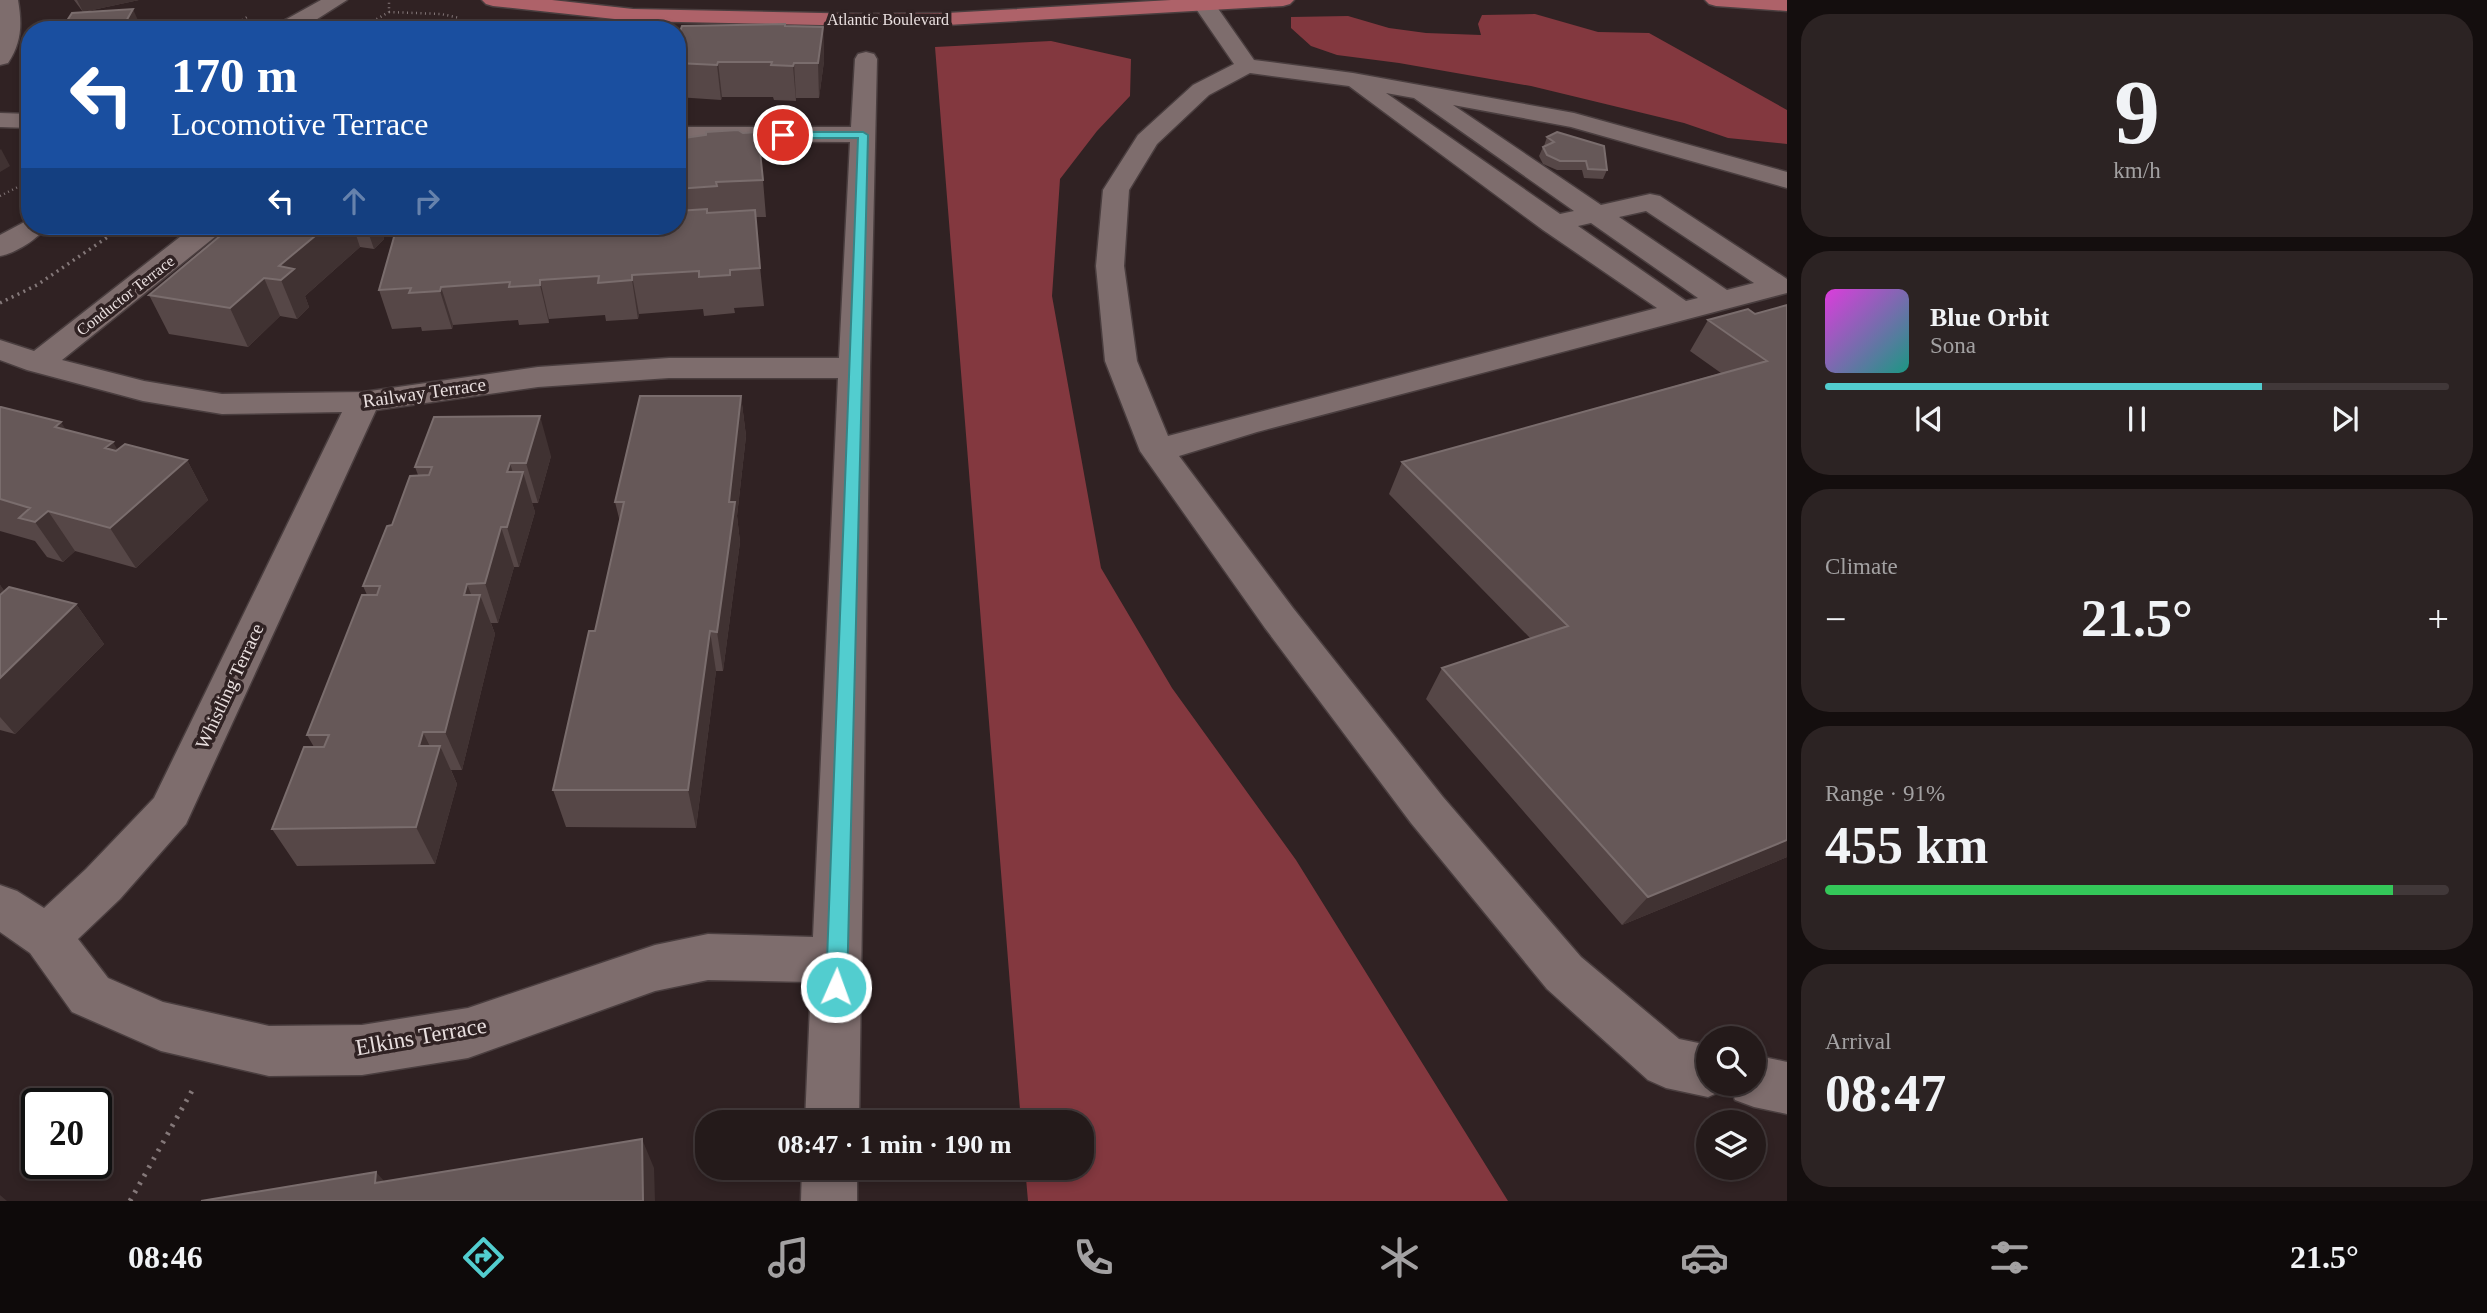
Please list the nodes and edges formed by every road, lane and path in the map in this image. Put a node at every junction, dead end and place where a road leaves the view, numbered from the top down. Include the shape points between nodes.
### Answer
1 (7, 0) edge
2 (336, 0) edge
3 (389, 0) edge
4 (493, 0) edge
5 (1283, 0) edge
6 (1716, 0) edge
7 (1202, 2) edge
8 (1787, 5) edge
9 (389, 12) junction
10 (463, 19) dead end
11 (300, 21) edge
12 (374, 21) edge
13 (0, 58) edge
14 (866, 59) dead end
15 (1247, 65) junction
16 (1353, 80) junction
17 (1417, 92) junction
18 (0, 120) edge
19 (21, 121) edge
20 (686, 134) edge
21 (863, 135) junction
22 (1787, 180) edge
23 (21, 186) edge
24 (0, 196) edge
25 (1595, 215) junction
26 (1553, 224) junction
27 (21, 234) edge
28 (111, 235) edge
29 (200, 235) edge
30 (0, 248) edge
31 (1724, 302) junction
32 (0, 303) edge
33 (1682, 312) junction
34 (0, 349) edge
35 (38, 363) junction
36 (854, 368) junction
37 (363, 402) junction
38 (1157, 451) junction
39 (0, 906) edge
40 (47, 937) junction
41 (837, 960) junction
42 (219, 1041) junction
43 (1696, 1068) edge
44 (1766, 1084) edge
45 (1787, 1088) edge
46 (832, 1110) edge
47 (830, 1180) edge
48 (130, 1201) edge
49 (829, 1201) edge

1 - 13 street via 12,26
2 - 11 street
3 - 9 path
4 - 7 main road, Atlantic Boulevard via 633,15 867,20
5 - 7 main road, Atlantic Boulevard
6 - 8 main road
7 - 15 street
9 - 10 path
9 - 12 path
14 - 21 street
15 - 16 street
15 - 38 street via 1201,90 1147,140 1116,190 1110,267 1121,361
16 - 17 street
16 - 26 street
17 - 22 street via 1574,120
17 - 25 street
18 - 19 street
20 - 21 street
21 - 36 street
23 - 24 path
25 - 26 street
25 - 31 street
25 - 31 street via 1650,202 1778,286
26 - 33 street
27 - 30 street
28 - 32 path via 37,285
29 - 35 street, Conductor Terrace
31 - 33 street
33 - 38 street
34 - 35 street, Railway Terrace
35 - 37 street, Railway Terrace via 143,391 222,404
36 - 37 street, Railway Terrace via 669,368 538,377
36 - 41 street
37 - 40 street, Whistling Terrace via 170,811
38 - 43 street via 1427,810 1563,973 1666,1062
39 - 40 street, Elkins Terrace
40 - 42 street, Elkins Terrace via 90,995 161,1026
41 - 42 street, Elkins Terrace via 708,957 654,968 468,1033 362,1051 269,1051
41 - 46 street
42 - 48 path
44 - 45 street
47 - 49 street

